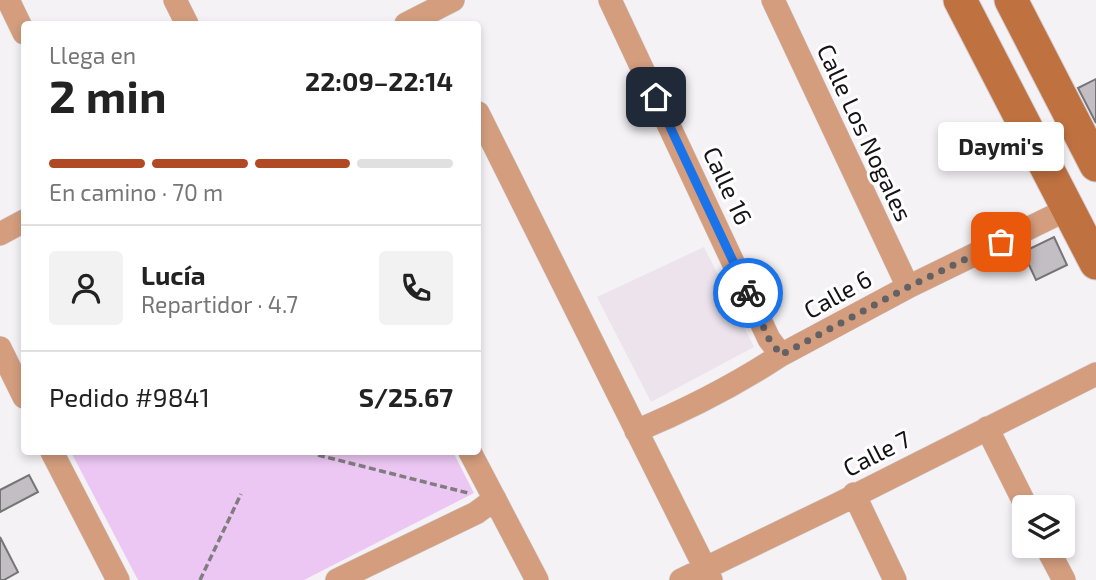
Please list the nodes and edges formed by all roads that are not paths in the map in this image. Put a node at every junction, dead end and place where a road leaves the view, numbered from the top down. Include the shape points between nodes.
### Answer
1 (8, 0) edge
2 (175, 0) edge
3 (453, 0) edge
4 (610, 0) edge
5 (773, 0) edge
6 (960, 0) edge
7 (1011, 0) edge
8 (431, 19) edge
9 (186, 21) edge
10 (21, 27) edge
11 (481, 128) edge
12 (486, 152) edge
13 (1096, 165) edge
14 (1068, 209) junction
15 (21, 223) edge
16 (0, 234) edge
17 (1096, 263) edge
18 (908, 287) junction
19 (0, 348) edge
20 (781, 355) junction
21 (1096, 373) edge
22 (21, 387) edge
23 (987, 428) junction
24 (636, 431) junction
25 (54, 455) edge
26 (472, 455) edge
27 (854, 494) junction
28 (1020, 495) edge
29 (495, 499) junction
30 (1052, 558) edge
31 (707, 574) edge
32 (118, 580) edge
33 (337, 580) edge
34 (537, 580) edge
35 (681, 580) edge
36 (895, 580) edge
37 (1064, 580) edge

1 - 10 street
2 - 9 street
3 - 8 street
4 - 20 street, Calle 16 via 769,339
5 - 18 street, Calle Los Nogales
6 - 14 main road
7 - 13 main road
11 - 12 street
12 - 24 street via 507,168
14 - 17 main road
14 - 18 street, Calle 6
15 - 16 street
18 - 20 street, Calle 6
19 - 22 street
20 - 24 street, Calle 6
21 - 23 street, Calle 7
23 - 27 street, Calle 7
23 - 28 street
24 - 31 street
25 - 32 street
26 - 29 street
27 - 31 street, Calle 7
27 - 36 street
29 - 33 street via 476,513
29 - 34 street
30 - 37 street
31 - 35 street, Calle 7

